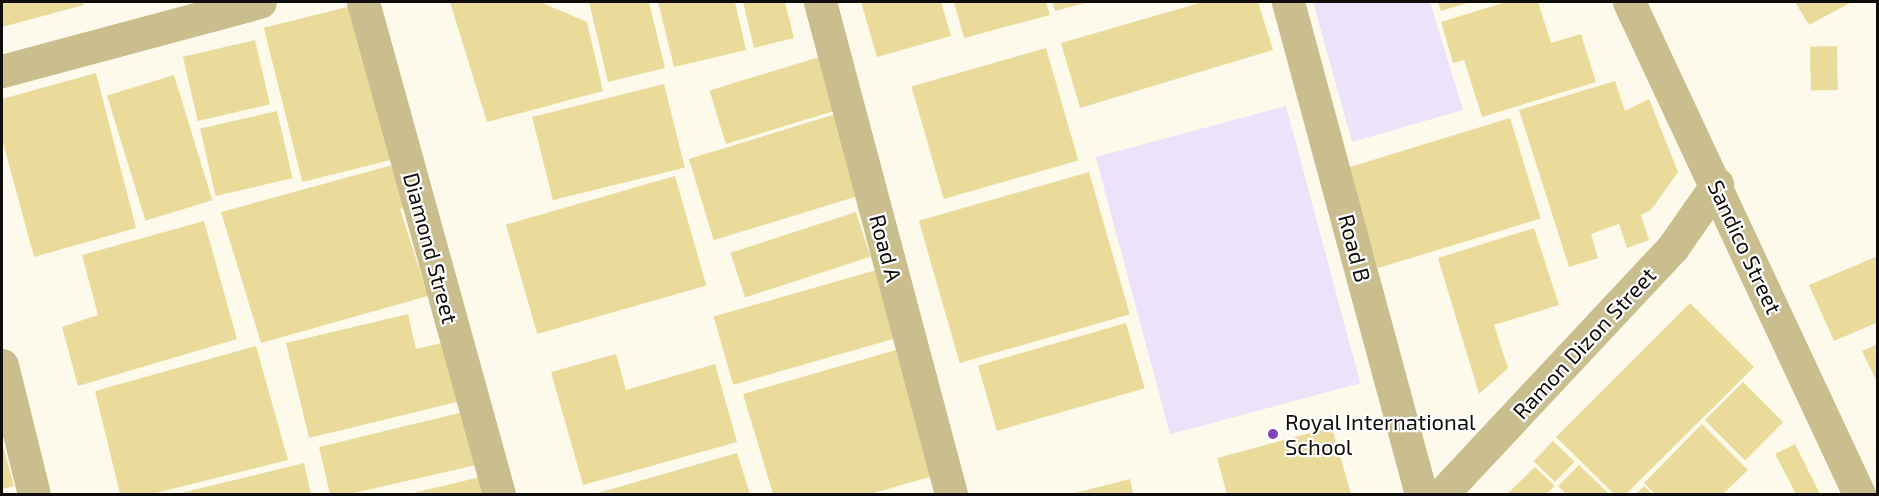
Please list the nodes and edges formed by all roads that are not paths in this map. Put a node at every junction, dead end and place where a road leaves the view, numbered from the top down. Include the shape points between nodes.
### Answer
1 (260, 2) edge
2 (363, 2) edge
3 (820, 2) edge
4 (1288, 2) edge
5 (1629, 2) edge
6 (2, 71) edge
7 (1717, 184) junction
8 (2, 365) edge
9 (34, 495) edge
10 (499, 495) edge
11 (951, 495) edge
12 (1421, 495) edge
13 (1442, 495) edge
14 (1859, 495) edge

1 - 6 street
2 - 10 street, Diamond Street
3 - 11 street, Road A
4 - 12 street, Road B
5 - 7 street, Sandico Street
7 - 13 street, Ramon Dizon Street via 1673,247
7 - 14 street, Sandico Street
8 - 9 street

